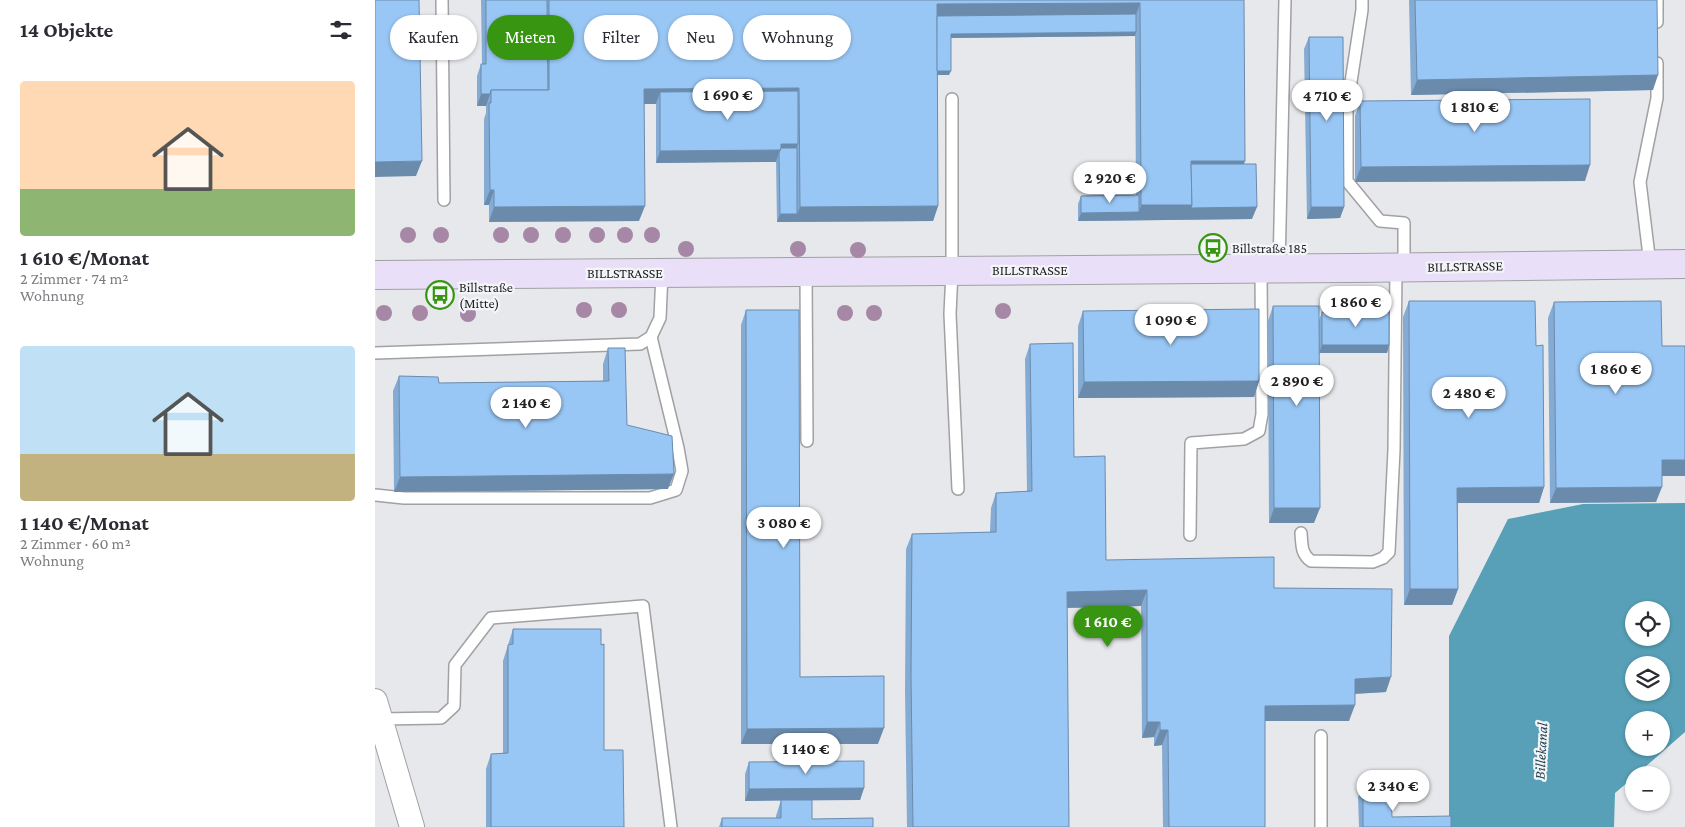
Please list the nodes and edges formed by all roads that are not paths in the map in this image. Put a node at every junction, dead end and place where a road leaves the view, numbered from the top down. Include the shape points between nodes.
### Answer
1 (441, 0) edge
2 (1285, 0) edge
3 (1362, 0) edge
4 (1657, 0) edge
5 (1657, 29) edge
6 (1657, 49) edge
7 (952, 99) dead end
8 (444, 200) dead end
9 (1650, 264) junction
10 (1685, 264) edge
11 (1400, 267) junction
12 (1270, 269) junction
13 (952, 271) junction
14 (806, 272) junction
15 (662, 273) junction
16 (375, 275) edge
17 (651, 337) junction
18 (375, 353) edge
19 (807, 441) dead end
20 (958, 489) dead end
21 (375, 495) edge
22 (1301, 533) dead end
23 (1190, 536) dead end
24 (378, 710) edge
25 (1321, 736) dead end
26 (412, 827) edge
27 (671, 827) edge
28 (1321, 827) edge

1 - 8 lane
2 - 12 lane
3 - 11 lane via 1347,108 1347,181 1380,221 1404,223
4 - 5 lane
6 - 9 lane via 1657,98 1640,182
7 - 13 lane
9 - 10 street, BILLSTRASSE
9 - 11 street, BILLSTRASSE
11 - 12 street, BILLSTRASSE
11 - 22 lane via 1389,552 1373,562 1311,561 1302,550
12 - 13 street, BILLSTRASSE
12 - 23 lane via 1259,432 1244,439 1191,443
13 - 14 street, BILLSTRASSE
13 - 20 lane via 950,314
14 - 15 street, BILLSTRASSE
14 - 19 lane
15 - 16 street, BILLSTRASSE
15 - 17 lane via 660,318
17 - 18 lane via 640,344
17 - 21 lane via 682,471 676,490 650,498 404,498
24 - 26 street
24 - 27 lane via 441,718 454,706 455,665 491,618 643,606
25 - 28 lane

